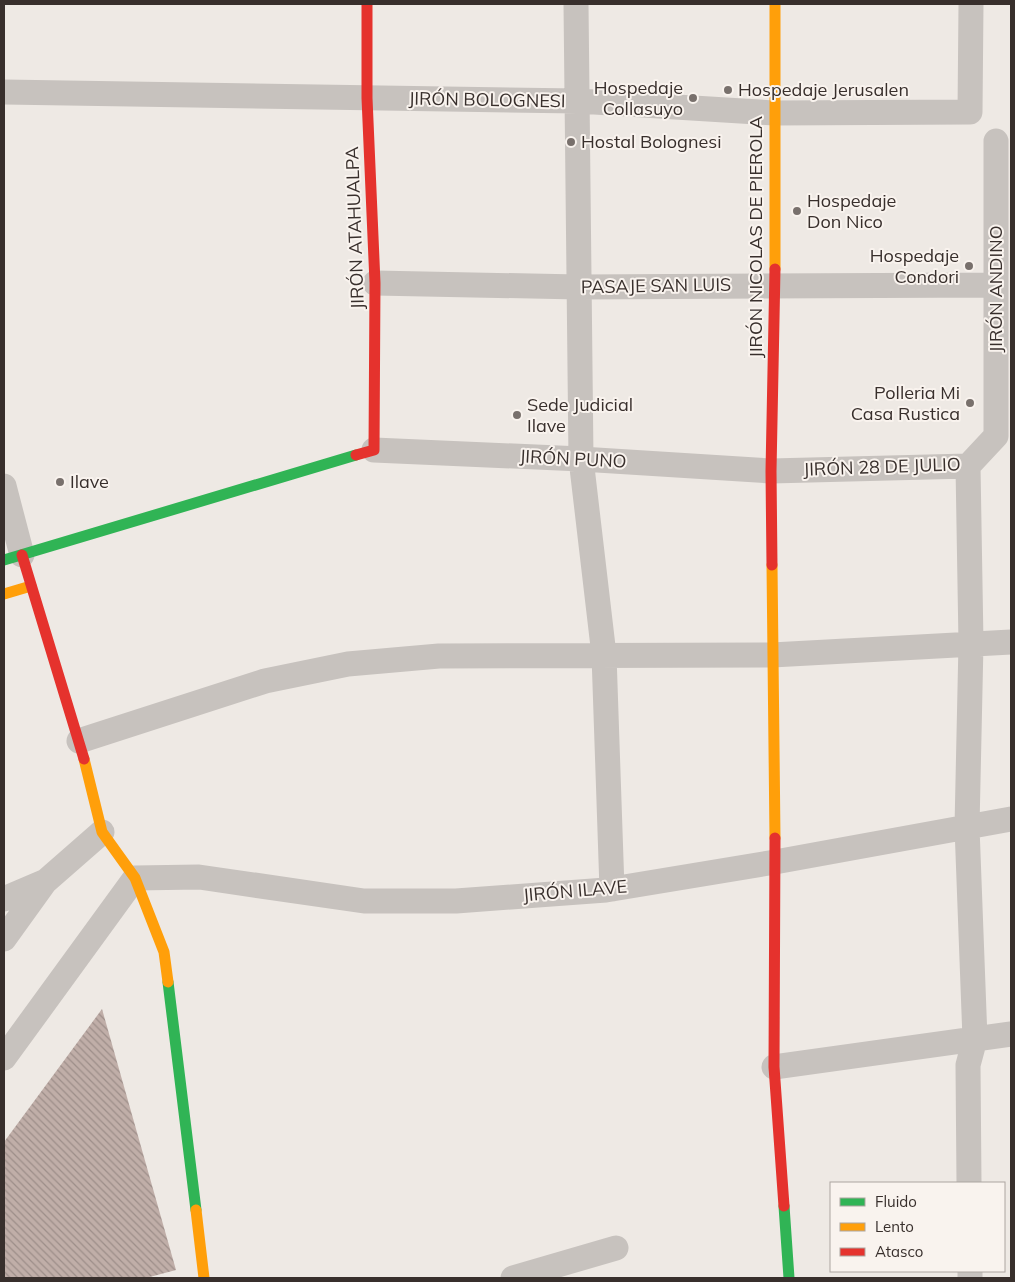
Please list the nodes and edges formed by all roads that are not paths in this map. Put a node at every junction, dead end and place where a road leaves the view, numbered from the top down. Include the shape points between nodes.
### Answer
1 (367, 4) edge
2 (576, 4) edge
3 (775, 4) edge
4 (971, 4) edge
5 (4, 92) edge
6 (367, 98) junction
7 (578, 101) junction
8 (970, 112) junction
9 (774, 113) junction
10 (1004, 142) edge
11 (375, 283) junction
12 (775, 285) junction
13 (996, 285) junction
14 (579, 287) junction
15 (1004, 436) edge
16 (374, 450) junction
17 (581, 459) junction
18 (968, 466) junction
19 (771, 471) junction
20 (4, 486) edge
21 (13, 557) edge
22 (31, 586) junction
23 (4, 594) edge
24 (1011, 642) edge
25 (972, 643) junction
26 (772, 655) junction
27 (604, 656) junction
28 (79, 741) junction
29 (1011, 819) edge
30 (967, 827) junction
31 (102, 832) junction
32 (775, 862) junction
33 (135, 878) junction
34 (46, 881) junction
35 (612, 889) junction
36 (4, 900) edge
37 (4, 939) edge
38 (1011, 1034) edge
39 (975, 1039) junction
40 (4, 1058) edge
41 (774, 1066) junction
42 (969, 1182) edge
43 (616, 1248) dead end
44 (204, 1278) edge
45 (513, 1278) edge
46 (789, 1278) edge

1 - 6 street, JIRÓN ATAHUALPA
2 - 7 street
3 - 9 street, JIRÓN NICOLAS DE PIEROLA
4 - 8 street
5 - 6 street, JIRÓN BOLOGNESI
6 - 7 street, JIRÓN BOLOGNESI
6 - 11 street, JIRÓN ATAHUALPA
7 - 9 street, JIRÓN BOLOGNESI
7 - 14 street
8 - 9 street, JIRÓN BOLOGNESI
8 - 10 street
9 - 12 street, JIRÓN NICOLAS DE PIEROLA
10 - 13 street, JIRÓN ANDINO
11 - 14 street, PASAJE SAN LUIS
11 - 16 street, JIRÓN ATAHUALPA
12 - 13 street, PASAJE SAN LUIS
12 - 14 street, PASAJE SAN LUIS
12 - 19 street, JIRÓN NICOLAS DE PIEROLA
13 - 15 street, JIRÓN ANDINO
14 - 17 street
15 - 18 street, JIRÓN 28 DE JULIO
16 - 17 street, JIRÓN PUNO
16 - 21 street
17 - 19 street, JIRÓN PUNO
17 - 27 street
18 - 19 street, JIRÓN 28 DE JULIO
18 - 25 street
19 - 26 street, JIRÓN NICOLAS DE PIEROLA
20 - 21 street
21 - 22 street
22 - 23 street
22 - 28 street
24 - 25 street
25 - 26 street
25 - 30 street
26 - 27 street
26 - 32 street, JIRÓN NICOLAS DE PIEROLA
27 - 28 street via 439,656 348,664 265,680
27 - 35 street
28 - 31 street
29 - 30 street, JIRÓN ILAVE
30 - 32 street, JIRÓN ILAVE
30 - 39 street
31 - 33 street
31 - 34 street
32 - 35 street, JIRÓN ILAVE
32 - 41 street, JIRÓN NICOLAS DE PIEROLA
33 - 35 street, JIRÓN ILAVE via 199,877 364,901 456,901
33 - 40 street
33 - 44 street via 164,952
34 - 36 street
34 - 37 street
38 - 39 street
39 - 41 street
39 - 42 street via 968,1065
41 - 46 street, JIRÓN NICOLAS DE PIEROLA
43 - 45 street

